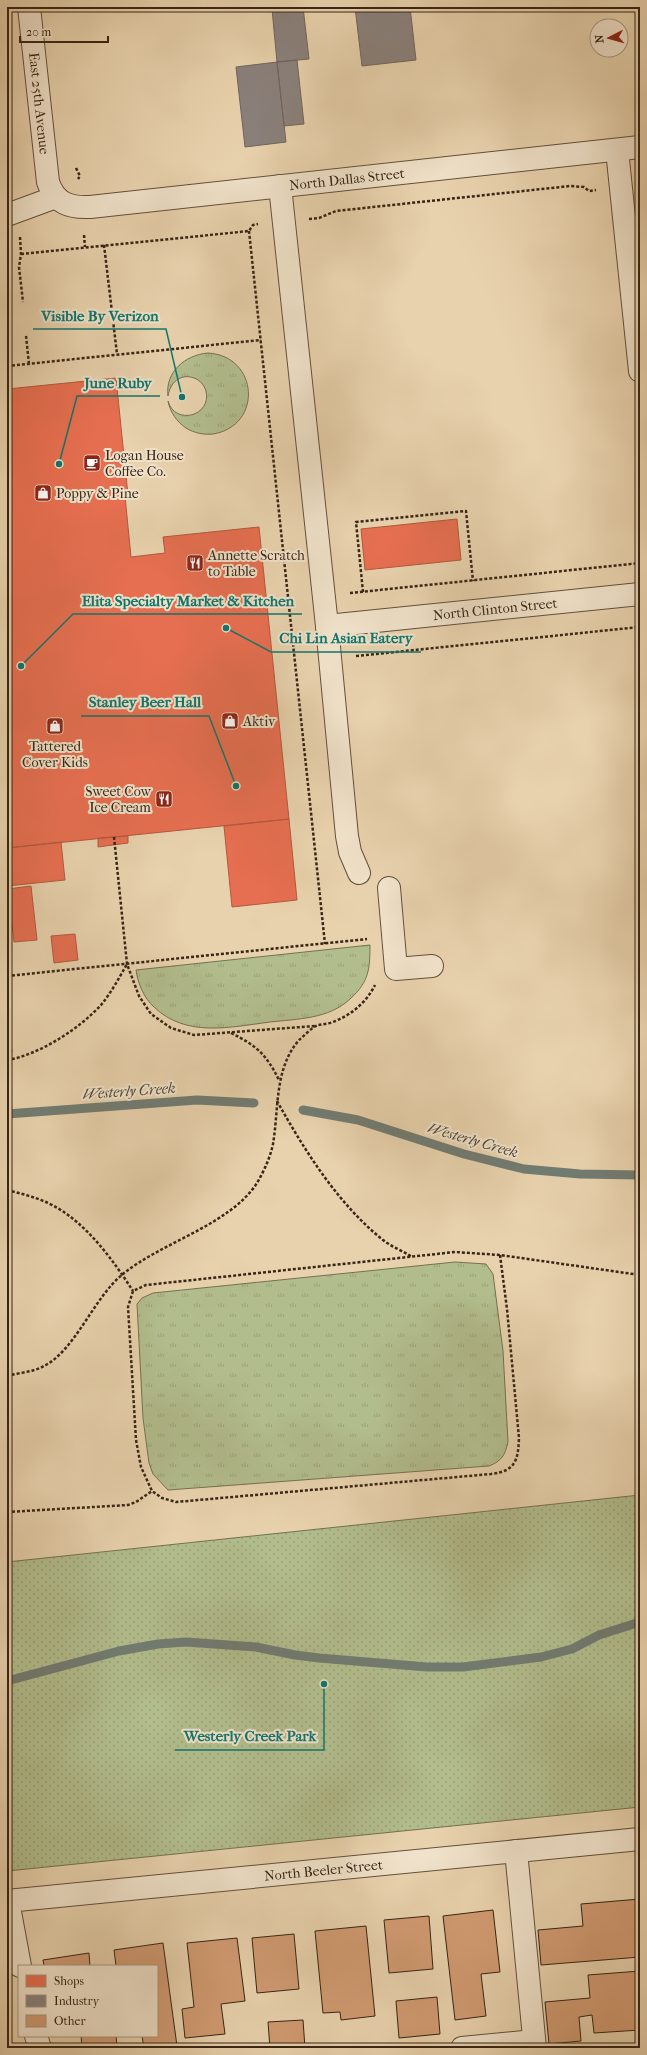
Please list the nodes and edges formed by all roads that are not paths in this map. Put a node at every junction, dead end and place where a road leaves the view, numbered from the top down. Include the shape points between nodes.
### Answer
1 (29, 7) edge
2 (640, 147) edge
3 (617, 150) junction
4 (280, 186) junction
5 (56, 198) junction
6 (7, 215) edge
7 (640, 371) edge
8 (640, 594) edge
9 (327, 626) junction
10 (359, 873) dead end
11 (389, 888) dead end
12 (432, 966) dead end
13 (640, 1839) edge
14 (516, 1851) junction
15 (7, 1901) edge
16 (20, 1965) edge
17 (36, 2037) edge
18 (535, 2044) edge
19 (40, 2048) edge
20 (462, 2048) edge

1 - 5 street, East 25th Avenue via 45,169 49,186
2 - 3 street, North Dallas Street
3 - 4 street, North Dallas Street
3 - 7 street
4 - 5 street, North Dallas Street via 85,208 66,206
4 - 9 street
5 - 6 street
8 - 9 street, North Clinton Street
9 - 10 street via 347,836 350,852
11 - 12 street via 396,969
13 - 14 street, North Beeler Street
14 - 15 street, North Beeler Street
14 - 18 street
15 - 16 street
17 - 19 street
18 - 20 street

